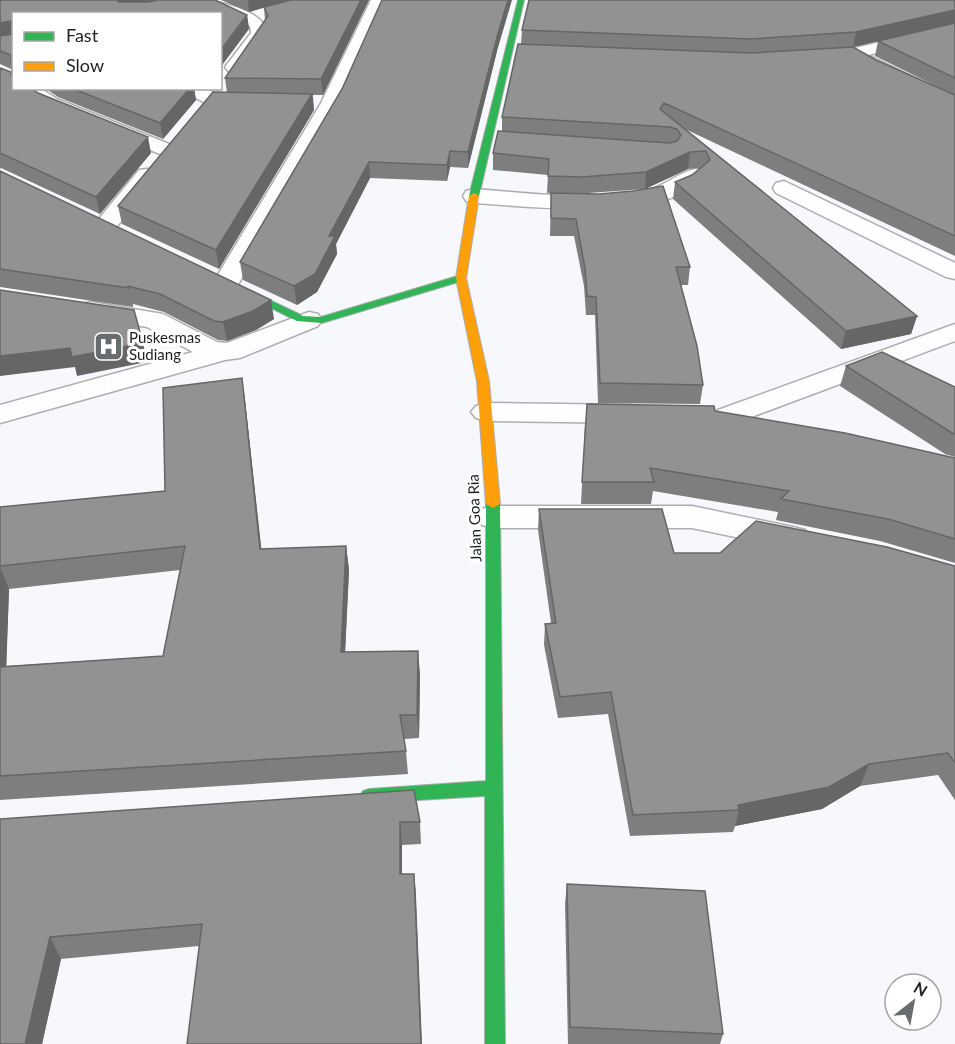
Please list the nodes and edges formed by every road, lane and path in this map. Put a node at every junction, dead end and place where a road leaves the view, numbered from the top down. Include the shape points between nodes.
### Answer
1 (202, 0) edge
2 (379, 0) edge
3 (521, 0) edge
4 (272, 13) edge
5 (249, 19) junction
6 (955, 28) edge
7 (508, 51) junction
8 (531, 52) edge
9 (853, 54) junction
10 (832, 56) edge
11 (222, 85) edge
12 (29, 90) edge
13 (218, 90) edge
14 (222, 90) edge
15 (272, 101) edge
16 (307, 102) edge
17 (331, 103) junction
18 (955, 105) edge
19 (197, 117) edge
20 (182, 134) edge
21 (487, 140) junction
22 (509, 141) edge
23 (167, 150) junction
24 (695, 175) edge
25 (784, 188) dead end
26 (474, 196) junction
27 (106, 225) edge
28 (955, 272) edge
29 (461, 278) junction
30 (221, 281) joint
31 (66, 307) edge
32 (309, 320) junction
33 (955, 332) edge
34 (219, 352) junction
35 (486, 412) junction
36 (0, 414) edge
37 (659, 415) edge
38 (774, 427) edge
39 (494, 517) junction
40 (821, 543) edge
41 (493, 788) junction
42 (352, 797) edge
43 (495, 1044) edge

1 - 5 street
2 - 17 street
3 - 7 main road, Jalan Goa Ria
4 - 5 street
5 - 11 street via 258,25 258,33
6 - 9 street
7 - 8 street
7 - 21 main road, Jalan Goa Ria
9 - 10 street
9 - 18 street
12 - 23 street via 50,103
13 - 19 street
14 - 15 street
16 - 17 street
17 - 30 street
20 - 23 street
21 - 22 street
21 - 26 main road, Jalan Goa Ria
23 - 27 street
24 - 26 street via 669,191 613,200
25 - 28 street
26 - 29 main road, Jalan Goa Ria
29 - 32 main road via 358,311
29 - 35 main road, Jalan Goa Ria
30 - 32 main road
31 - 34 street via 154,320
32 - 34 street via 230,352
33 - 38 street via 717,416
34 - 36 street
35 - 37 street
35 - 39 main road, Jalan Goa Ria
39 - 40 street via 692,517
39 - 41 main road, Jalan Goa Ria
41 - 42 main road
41 - 43 main road, Jalan Goa Ria

